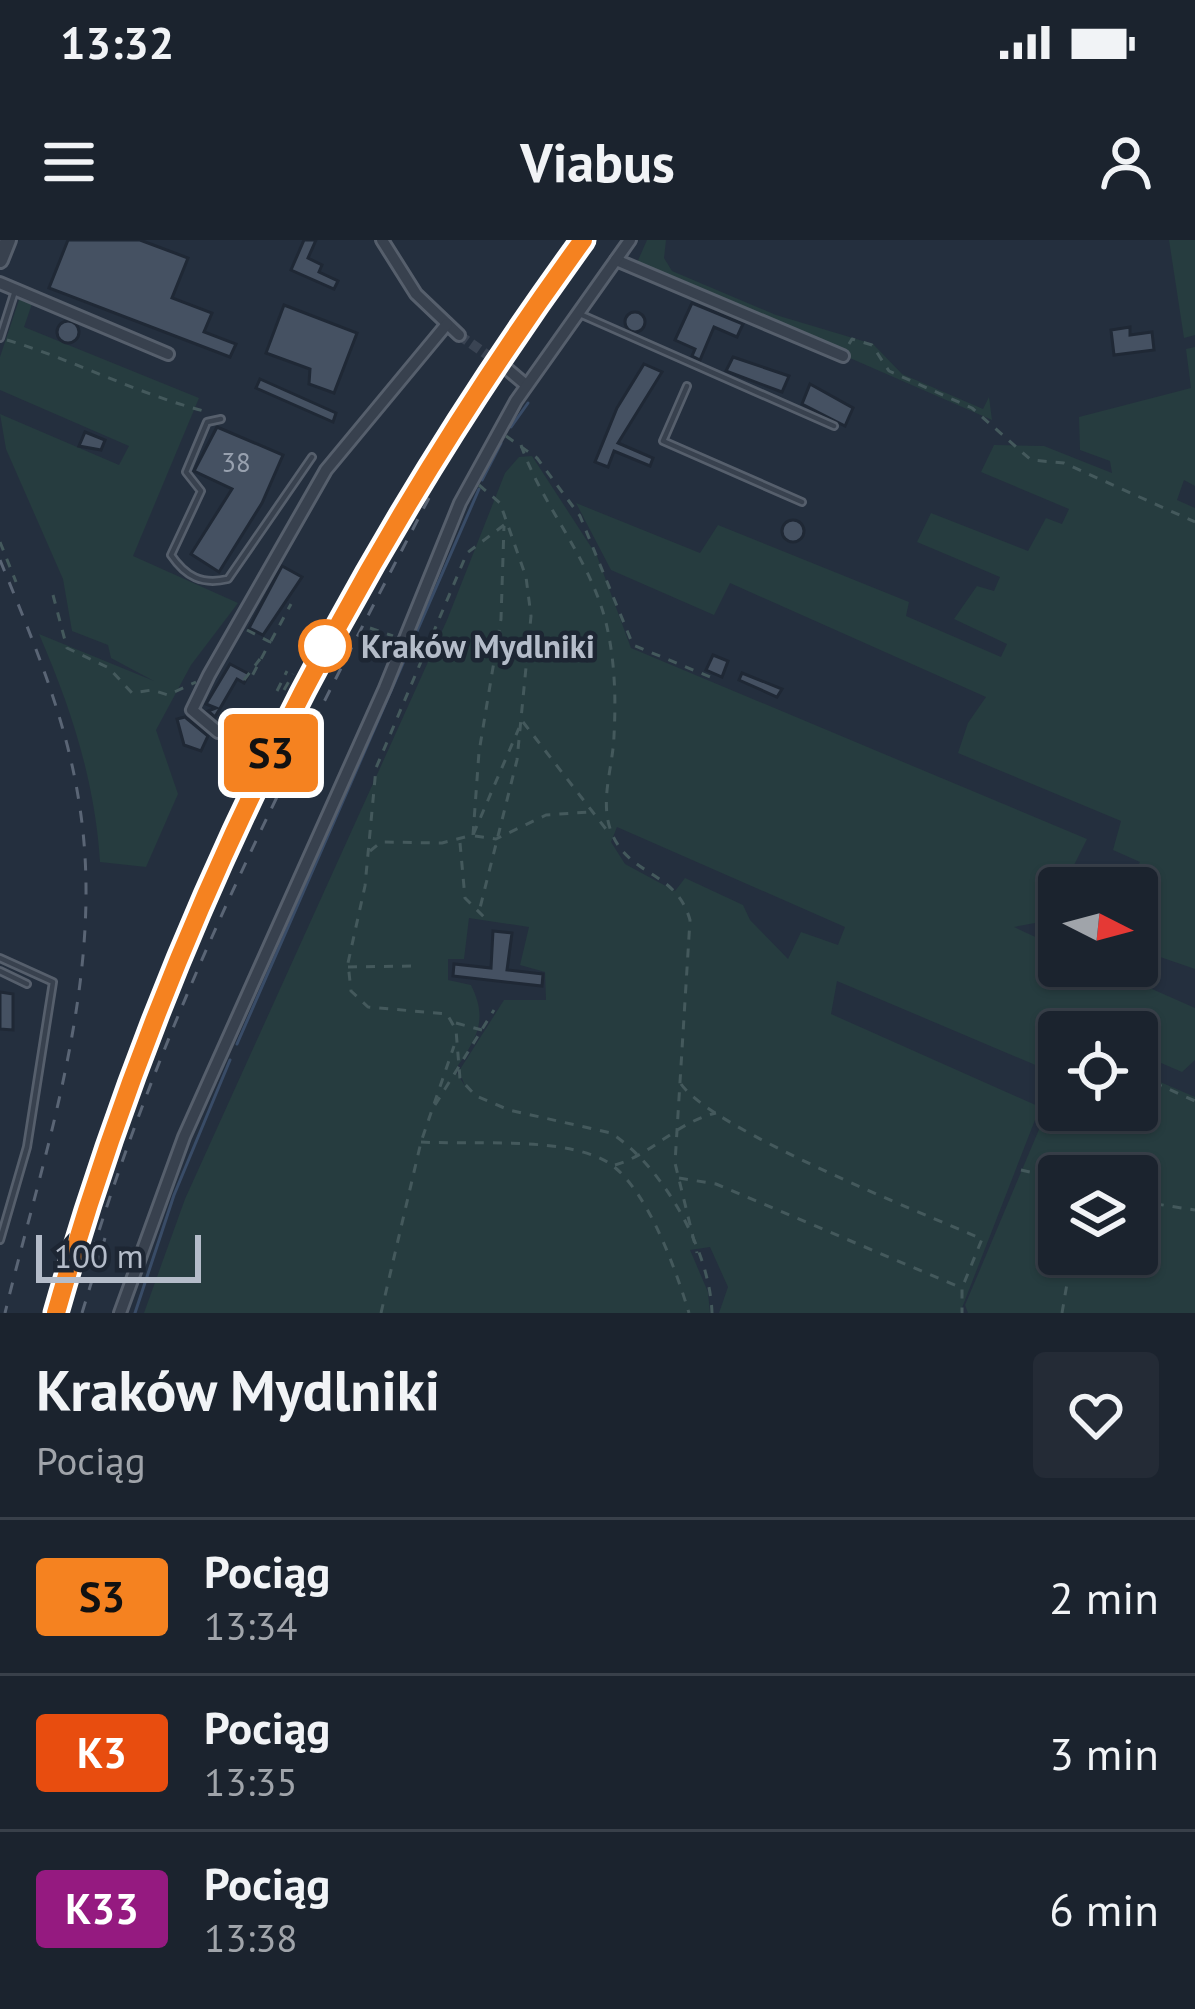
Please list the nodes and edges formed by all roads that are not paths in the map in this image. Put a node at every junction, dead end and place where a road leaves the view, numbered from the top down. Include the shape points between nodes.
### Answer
1 (8, 240) edge
2 (382, 240) edge
3 (630, 240) edge
4 (0, 260) edge
5 (616, 260) junction
6 (0, 283) edge
7 (16, 289) junction
8 (579, 314) junction
9 (447, 324) junction
10 (459, 335) tunnel mouth
11 (0, 338) edge
12 (167, 354) dead end
13 (843, 356) road end
14 (506, 368) tunnel mouth
15 (526, 386) junction
16 (687, 386) dead end
17 (221, 419) dead end
18 (834, 426) dead end
19 (312, 457) dead end
20 (802, 502) dead end
21 (218, 732) dead end
22 (0, 958) edge
23 (0, 971) edge
24 (27, 984) dead end
25 (0, 1240) edge
26 (120, 1313) edge

1 - 4 street
2 - 9 street via 416,294
3 - 5 street
5 - 8 street
5 - 13 street
6 - 7 street
7 - 11 lane
7 - 12 street
8 - 15 street
8 - 18 lane
9 - 10 street
9 - 21 street via 345,439 196,698 195,717
14 - 15 street
15 - 26 street via 470,483 184,1137
16 - 20 lane via 663,441
17 - 19 lane via 207,422 186,472 201,491 171,555 184,573 211,583 228,579
22 - 25 lane via 53,982 27,1147
23 - 24 lane

